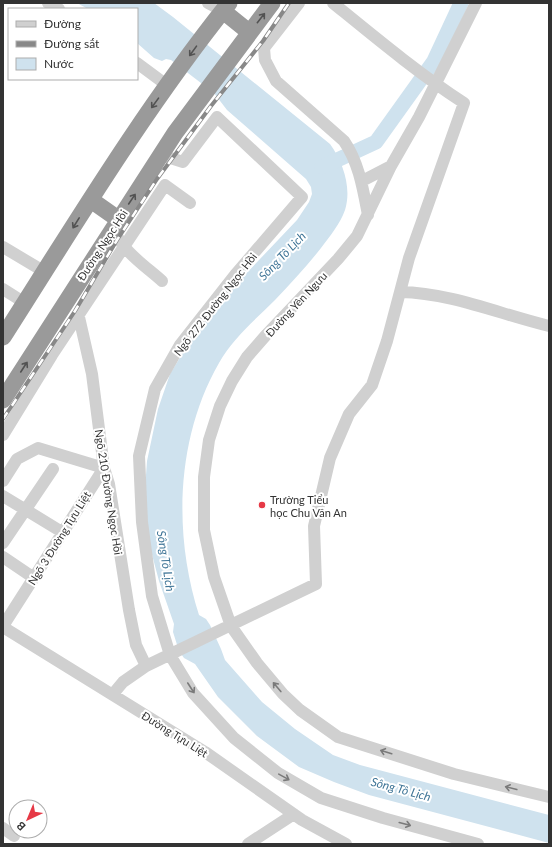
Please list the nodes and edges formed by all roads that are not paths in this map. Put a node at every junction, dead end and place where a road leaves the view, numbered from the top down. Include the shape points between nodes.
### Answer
1 (48, 3) edge
2 (208, 3) edge
3 (272, 3) edge
4 (299, 3) edge
5 (333, 3) edge
6 (476, 3) edge
7 (226, 7) edge
8 (57, 8) edge
9 (249, 32) junction
10 (138, 64) edge
11 (432, 82) junction
12 (168, 86) junction
13 (161, 155) junction
14 (391, 166) junction
15 (362, 181) junction
16 (91, 200) junction
17 (190, 203) dead end
18 (368, 215) junction
19 (115, 224) junction
20 (3, 247) edge
21 (123, 248) junction
22 (45, 272) junction
23 (162, 281) dead end
24 (3, 289) edge
25 (400, 292) junction
26 (25, 303) junction
27 (78, 317) junction
28 (549, 326) edge
29 (3, 337) edge
30 (3, 400) edge
31 (3, 435) edge
32 (104, 468) junction
33 (53, 469) dead end
34 (3, 481) edge
35 (3, 496) edge
36 (26, 510) junction
37 (62, 532) junction
38 (3, 544) edge
39 (3, 557) edge
40 (34, 578) junction
41 (3, 627) edge
42 (227, 627) junction
43 (174, 653) junction
44 (146, 666) junction
45 (113, 694) junction
46 (549, 797) edge
47 (294, 814) junction
48 (248, 844) edge
49 (346, 844) edge
50 (478, 844) edge

1 - 8 street
2 - 7 street
9 -> 3 highway
4 - 15 street via 264,48 265,60 276,81 344,141 352,153
5 - 11 street
6 - 11 street, Đường Yên Ngưu
7 - 9 highway
7 -> 12 highway
9 - 13 highway, Đường Ngọc Hồi
10 - 12 street
11 - 14 street, Đường Yên Ngưu via 416,123
11 - 25 street via 464,103 409,258
12 -> 16 highway
19 -> 13 highway, Đường Ngọc Hồi
13 - 43 street, Ngõ 272 Đường Ngọc Hồi via 183,162 217,117 302,197 235,275 180,345 155,389 139,456 142,522 152,596
14 - 15 street
14 - 18 street, Đường Yên Ngưu
15 - 18 street
16 - 19 highway
16 -> 22 highway
17 - 21 street via 165,186
18 - 42 street, Đường Yên Ngưu via 357,236 338,259 247,357 220,406 209,440 203,507 209,558
19 - 21 street via 117,240
30 -> 19 highway, Đường Ngọc Hồi
20 - 22 street
21 - 23 street
21 - 27 street
22 - 26 highway
24 - 26 street
25 - 28 street via 413,292 470,303
25 - 42 street via 372,385 349,414 330,458 314,526 316,584
26 - 29 highway
27 - 31 street
27 - 32 street, Ngõ 210 Đường Ngọc Hồi via 92,374
32 - 34 street via 38,448 17,459
32 - 37 street, Ngõ 3 Đường Tựu Liệt
32 - 44 street, Ngõ 210 Đường Ngọc Hồi via 109,484 128,610 136,645
33 - 36 street
35 - 36 street
36 - 37 street
36 - 38 street
37 - 40 street, Ngõ 3 Đường Tựu Liệt
39 - 40 street
40 - 41 street, Ngõ 3 Đường Tựu Liệt
41 - 45 street, Đường Tựu Liệt
42 - 43 street
46 -> 42 street, Đường Yên Ngưu via 454,774 338,737 282,694
43 - 44 street
43 -> 50 street via 193,693 234,738 278,773 321,798
44 - 45 street via 123,682
45 - 47 street, Đường Tựu Liệt via 205,752
47 - 48 street
47 - 49 street, Đường Tựu Liệt

